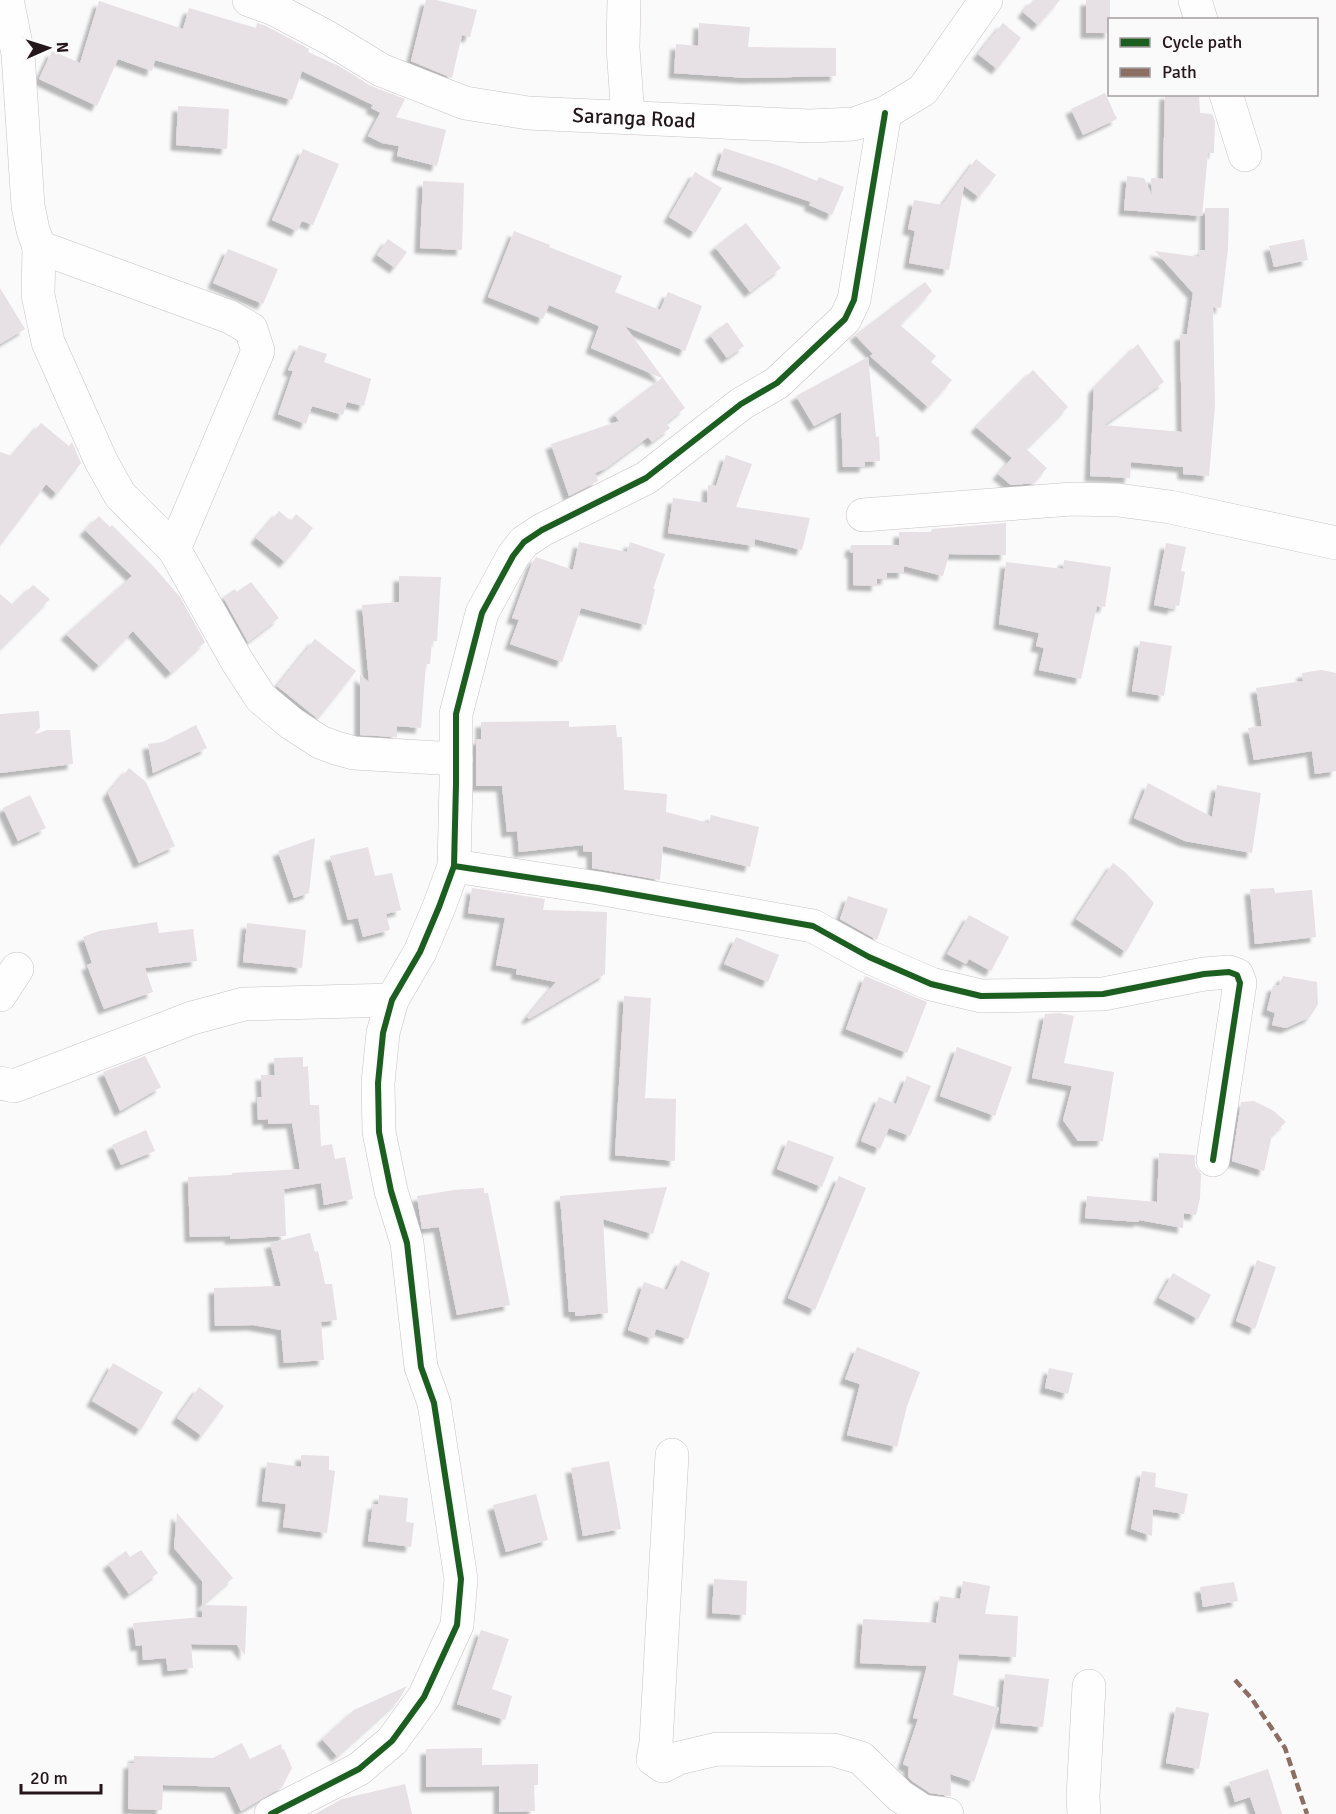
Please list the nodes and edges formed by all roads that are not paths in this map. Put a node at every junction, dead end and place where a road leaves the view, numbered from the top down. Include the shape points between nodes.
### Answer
1 (7, 0) edge
2 (249, 0) edge
3 (624, 0) edge
4 (986, 0) edge
5 (1195, 0) edge
6 (1200, 18) edge
7 (1227, 96) edge
8 (885, 113) junction
9 (628, 117) junction
10 (1245, 154) dead end
11 (39, 247) junction
12 (863, 515) dead end
13 (1336, 543) edge
14 (174, 549) junction
15 (456, 759) junction
16 (454, 866) junction
17 (392, 1000) junction
18 (0, 1083) edge
19 (1213, 1160) dead end
20 (672, 1455) dead end
21 (1089, 1686) dead end
22 (272, 1814) edge
23 (947, 1814) edge
24 (1084, 1814) edge

1 - 11 street via 18,54 28,206
2 - 9 street, Saranga Road via 285,15 381,70 465,103 528,113
3 - 9 street
4 - 8 street, Saranga Road via 923,90
5 - 6 street
7 - 10 street
8 - 9 street, Saranga Road via 854,124 810,126
8 - 15 street via 854,300 845,319 777,383 741,404 646,478 524,542 482,613 456,714
11 - 14 street via 38,295 48,342 101,461 120,495
11 - 14 street via 230,317 251,329 258,351
12 - 13 street via 1072,499 1118,500 1170,507
14 - 15 street via 261,698 291,723 320,742 354,753
15 - 16 street
16 - 17 street via 420,952
16 - 19 street via 813,926 869,957 931,984 981,996 1103,994 1204,974 1237,975 1240,983
17 - 18 street via 244,1004 192,1018 14,1086
17 - 22 street via 383,1033 378,1083 379,1132 407,1243 421,1367 434,1403 461,1580 457,1625 424,1697 392,1741 359,1769
20 - 23 street via 653,1759 663,1766 717,1749 834,1750 861,1758 900,1796 923,1810
21 - 24 street

